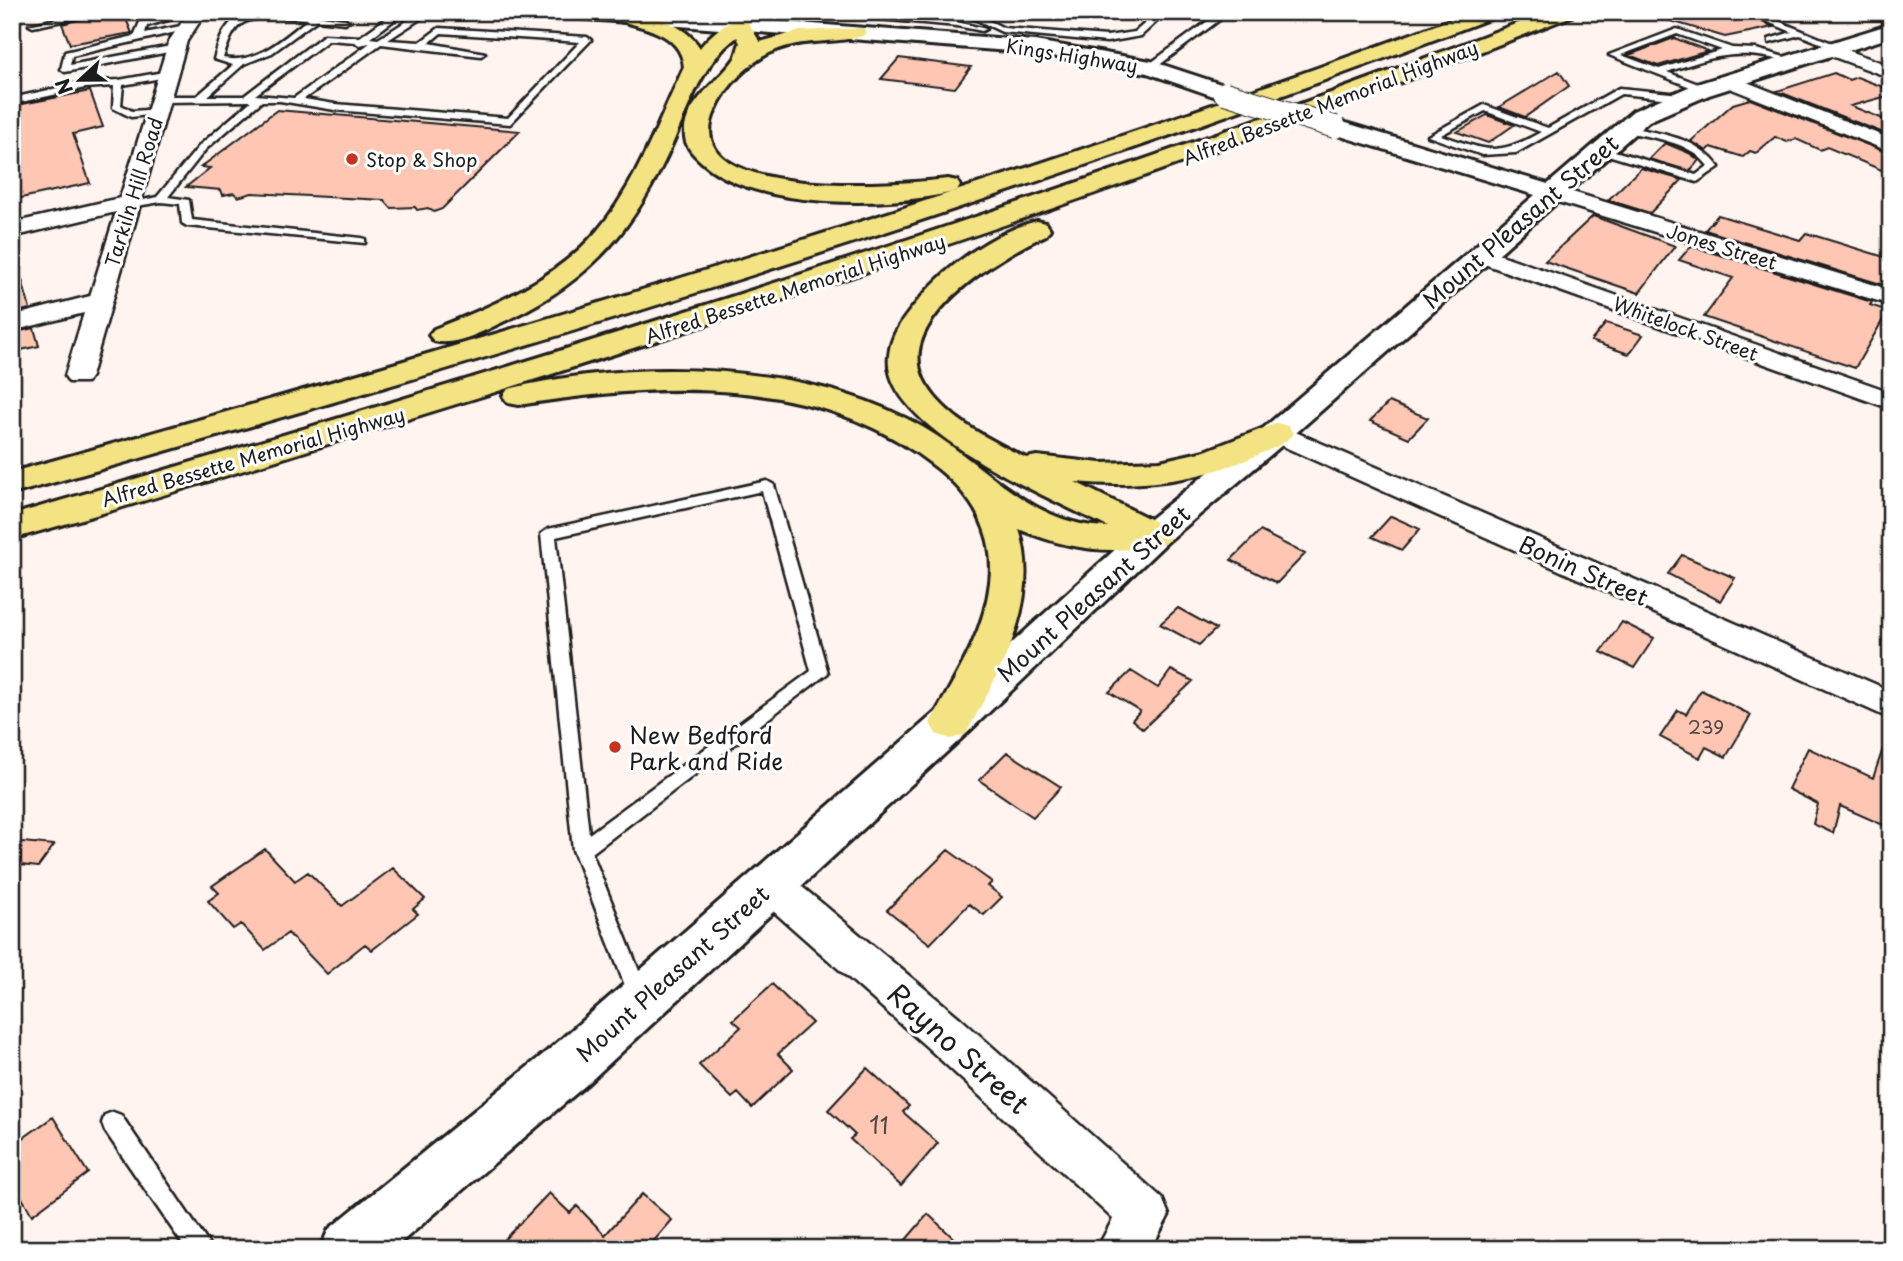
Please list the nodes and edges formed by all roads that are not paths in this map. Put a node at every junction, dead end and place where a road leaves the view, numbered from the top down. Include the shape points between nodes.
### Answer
1 (102, 12) edge
2 (401, 12) edge
3 (427, 12) edge
4 (574, 12) edge
5 (881, 12) edge
6 (964, 12) edge
7 (1163, 12) edge
8 (1490, 12) edge
9 (1565, 12) edge
10 (1748, 12) edge
11 (1219, 14) edge
12 (620, 15) junction
13 (192, 17) edge
14 (314, 19) junction
15 (33, 25) dead end
16 (740, 25) junction
17 (1002, 30) junction
18 (1891, 30) edge
19 (469, 32) junction
20 (856, 32) junction
21 (1801, 32) junction
22 (141, 34) junction
23 (327, 37) junction
24 (362, 40) junction
25 (381, 41) junction
26 (1772, 41) dead end
27 (455, 44) junction
28 (422, 45) junction
29 (176, 48) junction
30 (1833, 48) junction
31 (1728, 49) junction
32 (481, 54) dead end
33 (746, 56) junction
34 (1794, 61) junction
35 (240, 63) junction
36 (695, 67) junction
37 (1151, 68) junction
38 (321, 69) dead end
39 (1659, 72) junction
40 (1891, 72) edge
41 (169, 74) junction
42 (1729, 81) junction
43 (119, 83) junction
44 (1703, 89) junction
45 (290, 90) dead end
46 (1682, 97) junction
47 (260, 98) junction
48 (280, 98) junction
49 (199, 99) junction
50 (246, 99) junction
51 (297, 100) junction
52 (12, 101) edge
53 (159, 105) junction
54 (1173, 128) junction
55 (1625, 129) junction
56 (1549, 131) junction
57 (1248, 135) junction
58 (1891, 146) edge
59 (1599, 153) junction
60 (1547, 175) junction
61 (161, 199) junction
62 (129, 204) junction
63 (12, 230) edge
64 (361, 241) dead end
65 (1481, 255) junction
66 (1891, 298) edge
67 (100, 301) junction
68 (12, 324) edge
69 (78, 376) dead end
70 (1891, 401) edge
71 (1277, 433) junction
72 (274, 450) junction
73 (974, 463) junction
74 (12, 480) edge
75 (12, 527) edge
76 (1153, 535) junction
77 (1891, 706) edge
78 (951, 723) junction
79 (582, 850) junction
80 (769, 883) junction
81 (641, 1001) junction
82 (113, 1123) dead end
83 (1134, 1232) edge
84 (201, 1249) edge
85 (349, 1249) edge

1 - 15 lane
2 - 24 lane
3 - 25 lane
4 - 12 main road, Kings Highway
5 - 17 lane via 878,17
6 - 17 lane
7 - 17 lane via 1138,34 1107,39
8 - 54 highway, Alfred Bessette Memorial Highway
9 - 57 highway, Alfred Bessette Memorial Highway
10 - 21 lane
11 - 37 lane
12 - 16 main road, Kings Highway
12 - 36 highway via 681,38 693,54
13 - 22 lane
13 - 22 lane via 143,24
13 - 29 street, Tarkiln Hill Road
14 - 23 lane via 345,21
14 - 35 lane via 274,48
14 - 35 lane via 244,17 229,31 218,59
16 - 20 main road, Kings Highway
16 - 33 highway via 750,43
16 - 36 highway via 714,44
18 - 30 main road, Mount Pleasant Street
19 - 27 lane
19 - 28 lane via 439,30
19 - 51 lane via 587,40 510,121
20 - 33 highway via 783,41
20 - 37 main road, Kings Highway via 1035,47
21 - 26 lane
21 - 30 lane
22 - 29 lane via 118,44 68,54 65,69
23 - 24 lane
23 - 50 lane
24 - 25 lane
24 - 38 lane
25 - 28 lane
25 - 51 lane
27 - 28 lane
27 - 32 lane
29 - 41 street, Tarkiln Hill Road
30 - 34 main road, Mount Pleasant Street
30 - 40 street
31 - 34 lane via 1771,53
31 - 39 lane
31 - 39 lane via 1677,31 1613,55
33 - 54 highway via 706,105 695,136 699,147 723,167 794,189 874,193 971,182
34 - 42 main road, Mount Pleasant Street
35 - 49 lane
36 - 74 highway via 623,215 595,250 551,285 427,342 188,417
37 - 60 main road, Kings Highway, bridge via 1455,163
39 - 44 lane
41 - 43 lane
41 - 53 street, Tarkiln Hill Road
42 - 44 main road, Mount Pleasant Street
42 - 58 street
43 - 52 lane via 85,85
43 - 53 lane via 116,106 131,114
44 - 46 main road, Mount Pleasant Street
45 - 48 lane
46 - 55 main road, Mount Pleasant Street via 1651,109
46 - 56 lane via 1619,91
47 - 48 lane
47 - 50 lane
47 - 61 lane via 197,155
48 - 51 lane
49 - 50 lane
49 - 53 lane
53 - 62 street, Tarkiln Hill Road
54 - 74 highway, Alfred Bessette Memorial Highway via 750,266 343,389
55 - 59 main road, Mount Pleasant Street
55 - 59 lane via 1696,148 1714,167 1697,179
56 - 56 lane via 1516,150 1482,152 1433,136 1483,108
57 - 72 highway, Alfred Bessette Memorial Highway via 840,274
57 - 73 highway via 999,247 960,275 915,318 903,346 908,379
59 - 60 main road, Mount Pleasant Street
60 - 65 main road, Mount Pleasant Street
60 - 66 street, Jones Street
61 - 62 lane
61 - 64 lane via 185,202 187,223
62 - 63 street
62 - 67 street, Tarkiln Hill Road
65 - 70 street, Whitelock Street
65 - 71 main road, Mount Pleasant Street
67 - 68 street
67 - 69 street, Tarkiln Hill Road
71 - 73 highway via 1209,464 1147,474
71 - 76 main road, Mount Pleasant Street
71 - 77 street, Bonin Street
72 - 73 highway via 563,389 720,382 796,391 877,417
72 - 75 highway, Alfred Bessette Memorial Highway
73 - 76 highway via 1026,519 1060,534 1103,540
73 - 78 highway via 1003,536 1009,586 1006,612 993,648
76 - 78 main road, Mount Pleasant Street
78 - 80 main road, Mount Pleasant Street
79 - 79 lane via 820,673 766,485 548,534
79 - 81 lane
80 - 81 main road, Mount Pleasant Street
80 - 83 street, Rayno Street via 944,1033
81 - 85 main road, Mount Pleasant Street
82 - 84 lane

